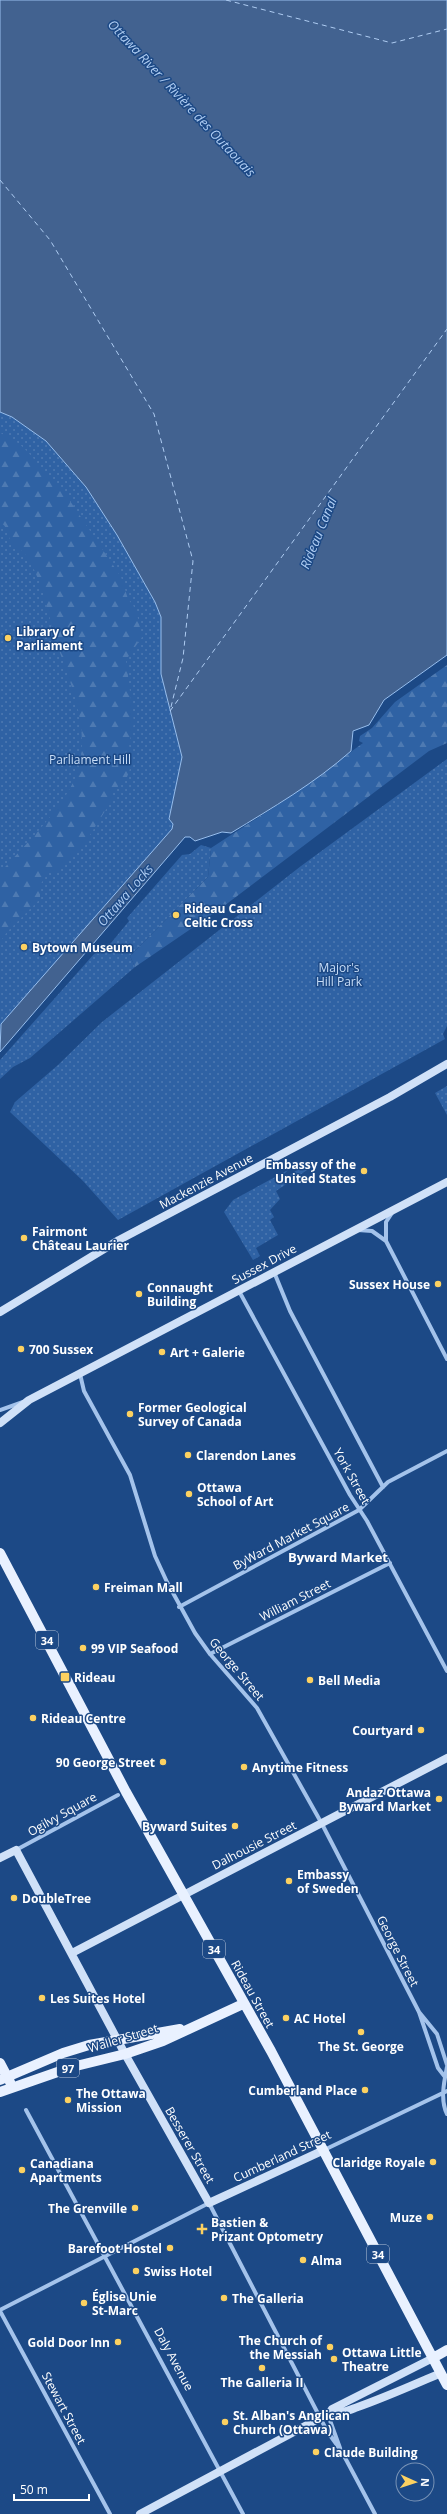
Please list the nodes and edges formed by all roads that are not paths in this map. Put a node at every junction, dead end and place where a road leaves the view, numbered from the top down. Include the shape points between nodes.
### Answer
1 (447, 1064) edge
2 (447, 1182) edge
3 (395, 1209) junction
4 (355, 1230) junction
5 (386, 1241) junction
6 (274, 1272) junction
7 (239, 1290) junction
8 (0, 1312) edge
9 (447, 1359) edge
10 (80, 1374) junction
11 (29, 1400) junction
12 (0, 1410) edge
13 (0, 1423) edge
14 (447, 1451) edge
15 (383, 1487) junction
16 (359, 1510) junction
17 (0, 1553) edge
18 (390, 1563) junction
19 (180, 1607) junction
20 (210, 1654) junction
21 (447, 1671) edge
22 (447, 1758) edge
23 (118, 1795) dead end
24 (322, 1824) junction
25 (16, 1850) junction
26 (0, 1858) edge
27 (185, 1895) junction
28 (72, 1953) junction
29 (243, 2004) junction
30 (419, 2012) junction
31 (185, 2029) junction
32 (119, 2040) junction
33 (125, 2054) junction
34 (0, 2063) edge
35 (447, 2066) edge
36 (445, 2077) junction
37 (4, 2078) edge
38 (13, 2088) junction
39 (0, 2092) edge
40 (445, 2092) edge
41 (26, 2110) dead end
42 (447, 2114) edge
43 (324, 2150) junction
44 (210, 2203) junction
45 (105, 2256) junction
46 (0, 2311) edge
47 (447, 2350) edge
48 (433, 2358) junction
49 (444, 2372) edge
50 (447, 2384) edge
51 (324, 2417) junction
52 (342, 2452) junction
53 (220, 2470) junction
54 (110, 2514) edge
55 (140, 2514) edge
56 (243, 2514) edge
57 (375, 2514) edge

1 - 8 main road, Mackenzie Avenue via 390,1097 119,1240
2 - 3 main road, Sussex Drive
3 - 4 main road, Sussex Drive
3 - 5 street via 386,1222
4 - 5 street via 372,1231
4 - 6 main road, Sussex Drive
5 - 9 street
6 - 7 main road, Sussex Drive
6 - 15 street, York Street via 290,1311
7 - 10 main road, Sussex Drive
7 - 16 street, York Street
10 - 11 main road, Sussex Drive
10 - 19 street, George Street via 84,1391 130,1475 156,1556
11 - 12 street, Sussex Drive
11 - 13 main road, Sussex Drive
14 - 15 street, ByWard Market Square
15 - 16 street, ByWard Market Square
16 - 18 street, York Street
16 - 19 street, ByWard Market Square
17 - 27 main road, Rideau Street / 34 via 126,1792
18 - 20 street, William Street
18 - 21 street, York Street
19 - 20 street, George Street
20 - 24 street, George Street via 257,1708
22 - 24 main road, Dalhousie Street
23 - 25 street, Ogilvy Square
24 - 27 main road, Dalhousie Street
24 - 30 street, George Street
25 - 26 main road
25 - 28 main road, Besserer Street
27 - 28 main road, Dalhousie Street
27 - 29 main road, Rideau Street / 34
28 - 32 main road, Besserer Street
29 - 31 main road, Waller Street / 97
29 - 43 main road, Rideau Street / 34
30 - 35 street, George Street via 437,2034
30 - 36 street, George Street via 430,2048
31 - 32 main road, Waller Street / 97
31 - 33 main road, Waller Street / 97 via 163,2041
32 - 33 main road, Besserer Street
32 - 37 main road, Waller Street / 97 via 63,2053
33 - 38 main road, Waller Street / 97 via 72,2067
33 - 44 main road, Besserer Street
34 - 37 main road
35 - 36 street, George Street
36 - 40 street, George Street
37 - 38 main road
38 - 39 main road, Waller Street / 97
40 - 42 street, George Street via 444,2108
40 - 43 street, Cumberland Street
41 - 45 street, Daly Avenue
43 - 44 main road, Cumberland Street
43 - 48 main road, Rideau Street / 34
44 - 45 street, Cumberland Street
44 - 51 street, Besserer Street
45 - 46 street, Cumberland Street
45 - 53 street, Daly Avenue
46 - 54 street, Stewart Street
47 - 48 main road
48 - 49 main road, Rideau Street / 34
48 - 51 main road via 332,2409
49 - 50 main road, Rideau Street / 34
49 - 51 main road via 376,2401
51 - 52 street, Besserer Street
51 - 52 street, Besserer Street
51 - 53 main road
52 - 57 street, Besserer Street
53 - 55 main road
53 - 56 street, Daly Avenue

